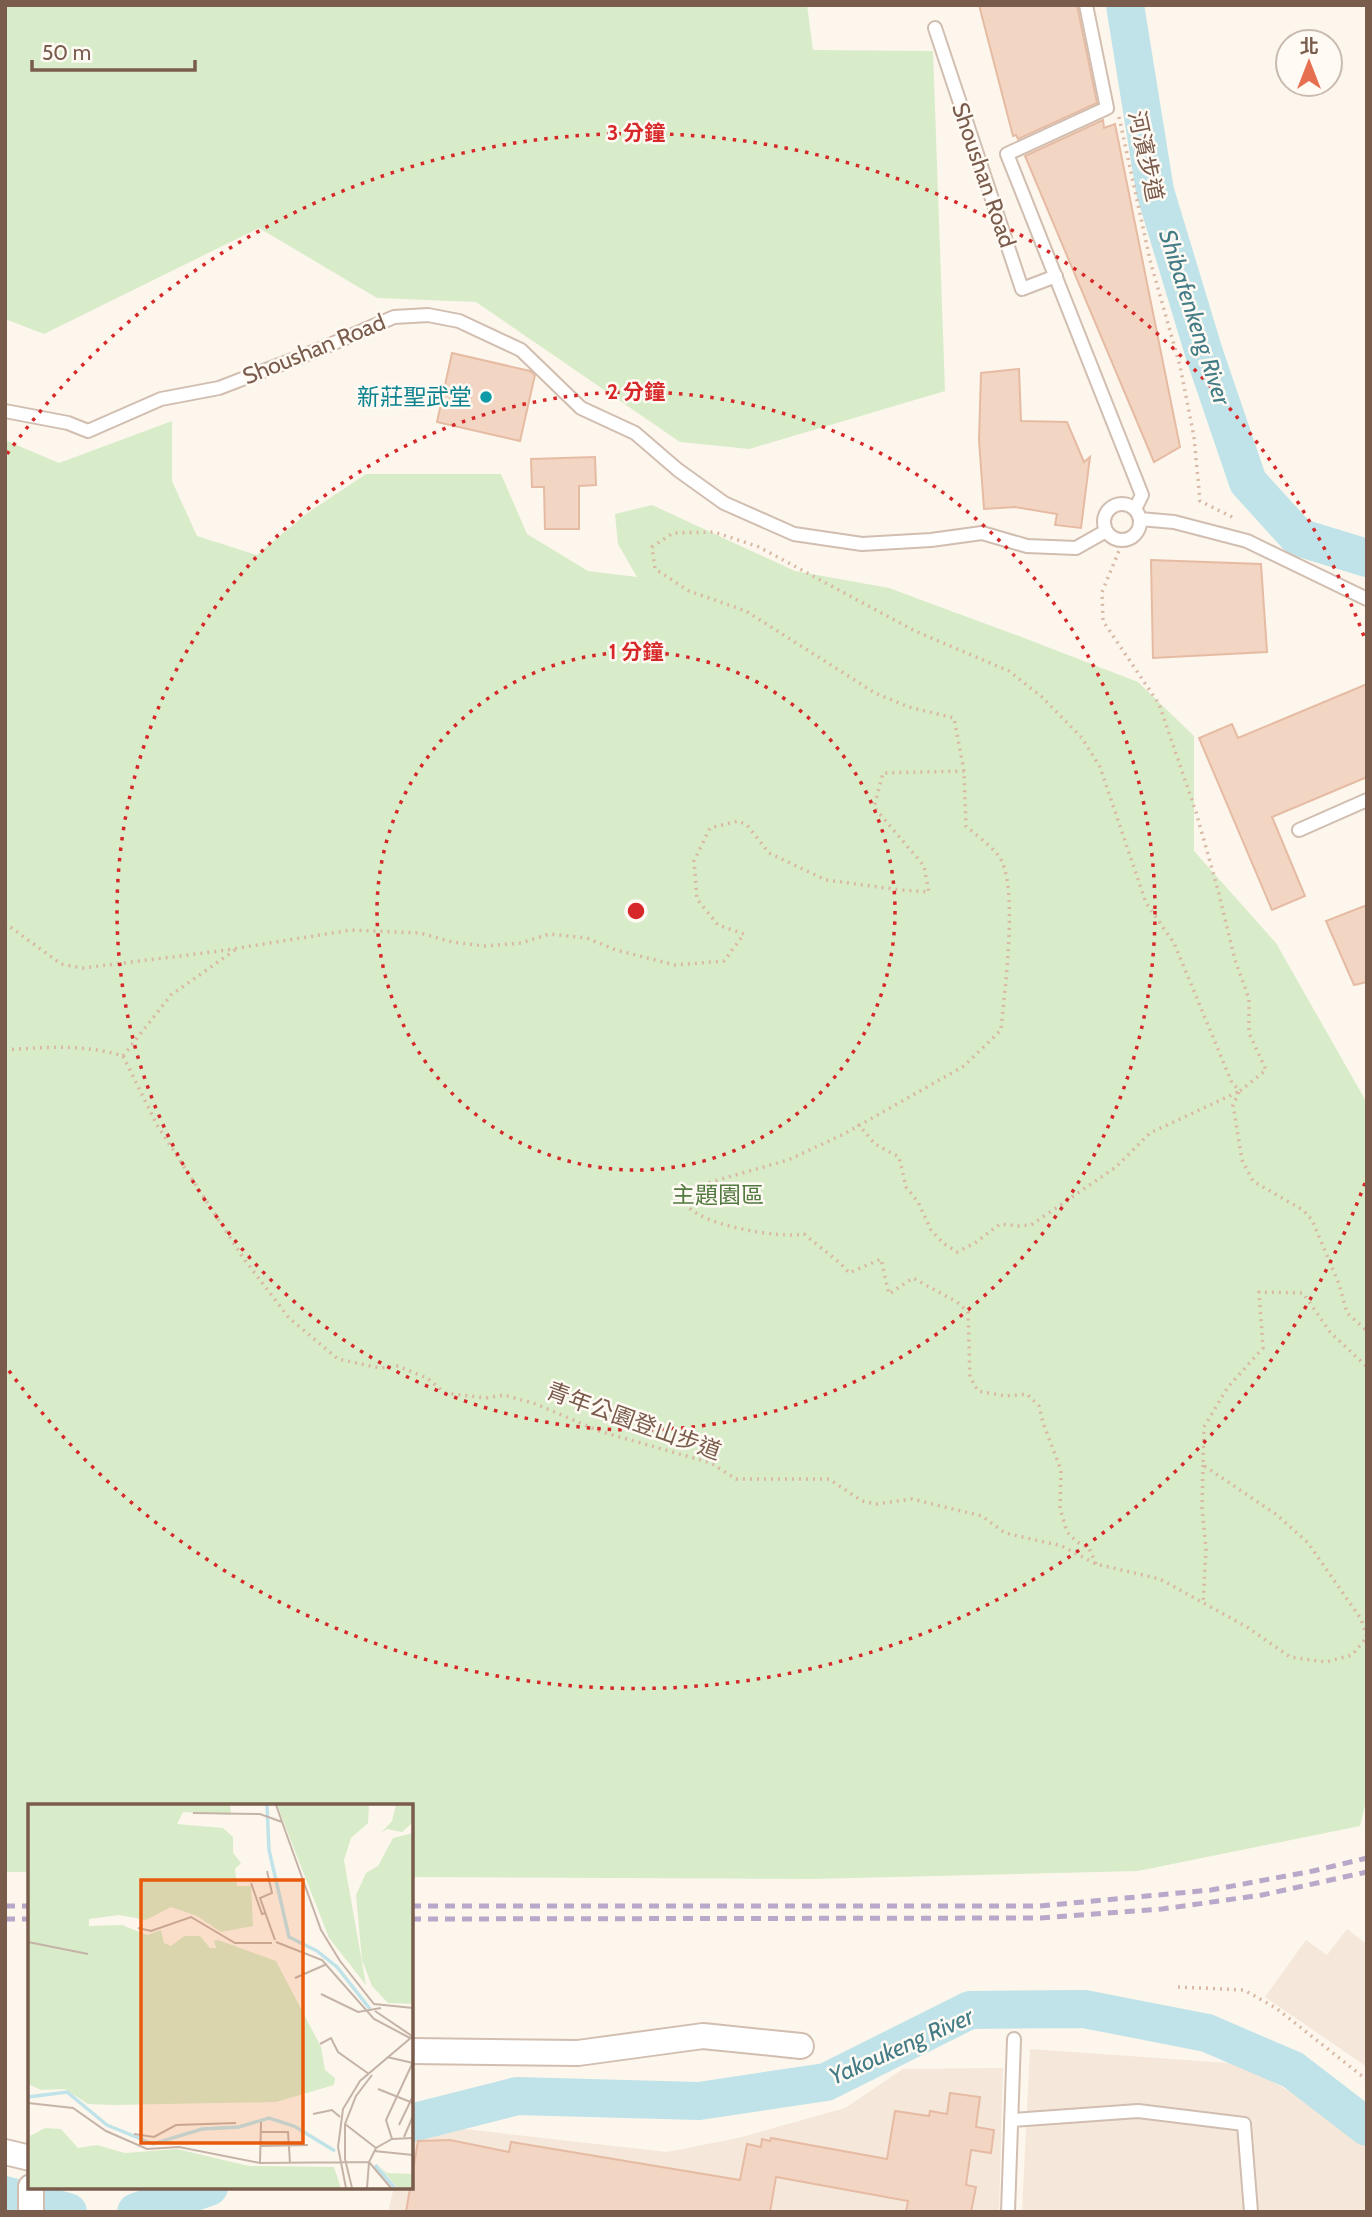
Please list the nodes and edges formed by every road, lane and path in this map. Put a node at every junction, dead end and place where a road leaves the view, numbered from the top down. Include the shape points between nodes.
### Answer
1 (1086, 5) edge
2 (935, 28) dead end
3 (1117, 108) dead end
4 (1056, 276) junction
5 (5, 411) edge
6 (1138, 514) junction
7 (1236, 519) dead end
8 (1105, 531) junction
9 (1123, 541) junction
10 (1367, 598) edge
11 (964, 771) junction
12 (1367, 800) edge
13 (1299, 830) dead end
14 (5, 923) edge
15 (238, 948) junction
16 (5, 1050) edge
17 (123, 1056) junction
18 (1240, 1091) junction
19 (858, 1124) junction
20 (1367, 1331) edge
21 (1367, 1367) edge
22 (1203, 1465) junction
23 (1096, 1564) junction
24 (1203, 1604) junction
25 (1178, 1987) dead end
26 (1014, 2039) dead end
27 (801, 2046) dead end
28 (413, 2051) edge
29 (1367, 2080) edge
30 (1011, 2120) junction
31 (5, 2152) edge
32 (28, 2158) edge
33 (1008, 2212) edge
34 (1251, 2212) edge

1 - 4 lane, Shoushan Road via 1108,108 1007,154
2 - 4 lane, Shoushan Road via 1022,289
3 - 7 path, 河濱步道 via 1150,260 1180,366 1200,501
4 - 6 lane, Shoushan Road via 1142,495
5 - 8 lane, Shoushan Road via 88,431 161,399 219,388 394,317 428,314 459,321 521,350 581,408 635,433 724,503 794,534 862,544 982,533 1027,546 1076,548
6 - 8 lane via 1125,503 1113,506 1103,520
6 - 9 lane via 1140,526 1134,536
6 - 10 lane via 1247,541
8 - 9 lane
9 - 18 path via 1102,592 1102,621 1159,704 1219,890 1234,960 1249,999 1249,1034 1266,1070
11 - 15 path via 883,773 874,807 923,866 929,892 826,880 769,853 747,825 738,821 710,828 694,861 697,899 718,925 744,934 724,961 675,965 587,938 549,934 521,943 484,946 420,933 351,930
11 - 18 path via 954,718 875,693 746,611 689,591 655,569 652,547 673,533 714,531 759,547 915,631 1009,671 1042,697 1082,738 1100,766 1146,903 1174,943 1232,1083
11 - 19 path via 966,826 999,856 1007,879 1009,925 1001,1030 964,1066
12 - 13 lane
14 - 15 path via 61,964 83,968
15 - 17 path via 171,995
16 - 17 path via 58,1046
17 - 23 path, 青年公園登山步道 via 157,1125 244,1259 289,1318 338,1359 380,1368 398,1366 427,1378 445,1393 486,1398 505,1395 536,1404 599,1430 711,1463 736,1479 829,1479 862,1501 876,1504 912,1499 982,1516 1005,1533 1062,1546
18 - 19 path via 1150,1133 1116,1167 1031,1225 1000,1224 957,1252 931,1230 906,1187 899,1157 875,1144
18 - 20 path via 1233,1105 1242,1160 1254,1181 1312,1220 1348,1313
19 - 23 path via 788,1160 683,1191 685,1203 721,1224 778,1236 804,1234 849,1273 881,1259 890,1294 913,1278 957,1302 968,1312 970,1377 978,1391 1027,1394 1039,1406 1061,1470 1060,1508 1067,1532 1090,1548
21 - 22 path via 1330,1332 1303,1293 1259,1292 1263,1348 1228,1387 1204,1427
22 - 24 path
22 - 24 path, 青年公園登山步道 via 1277,1515 1308,1543 1360,1619 1367,1637 1352,1655 1326,1661 1290,1657
23 - 24 path, 青年公園登山步道 via 1160,1579
25 - 29 path via 1244,1990 1276,2008
26 - 30 lane
27 - 28 street via 703,2036 578,2053
30 - 33 lane
30 - 34 lane via 1138,2111 1244,2124
31 - 32 street

